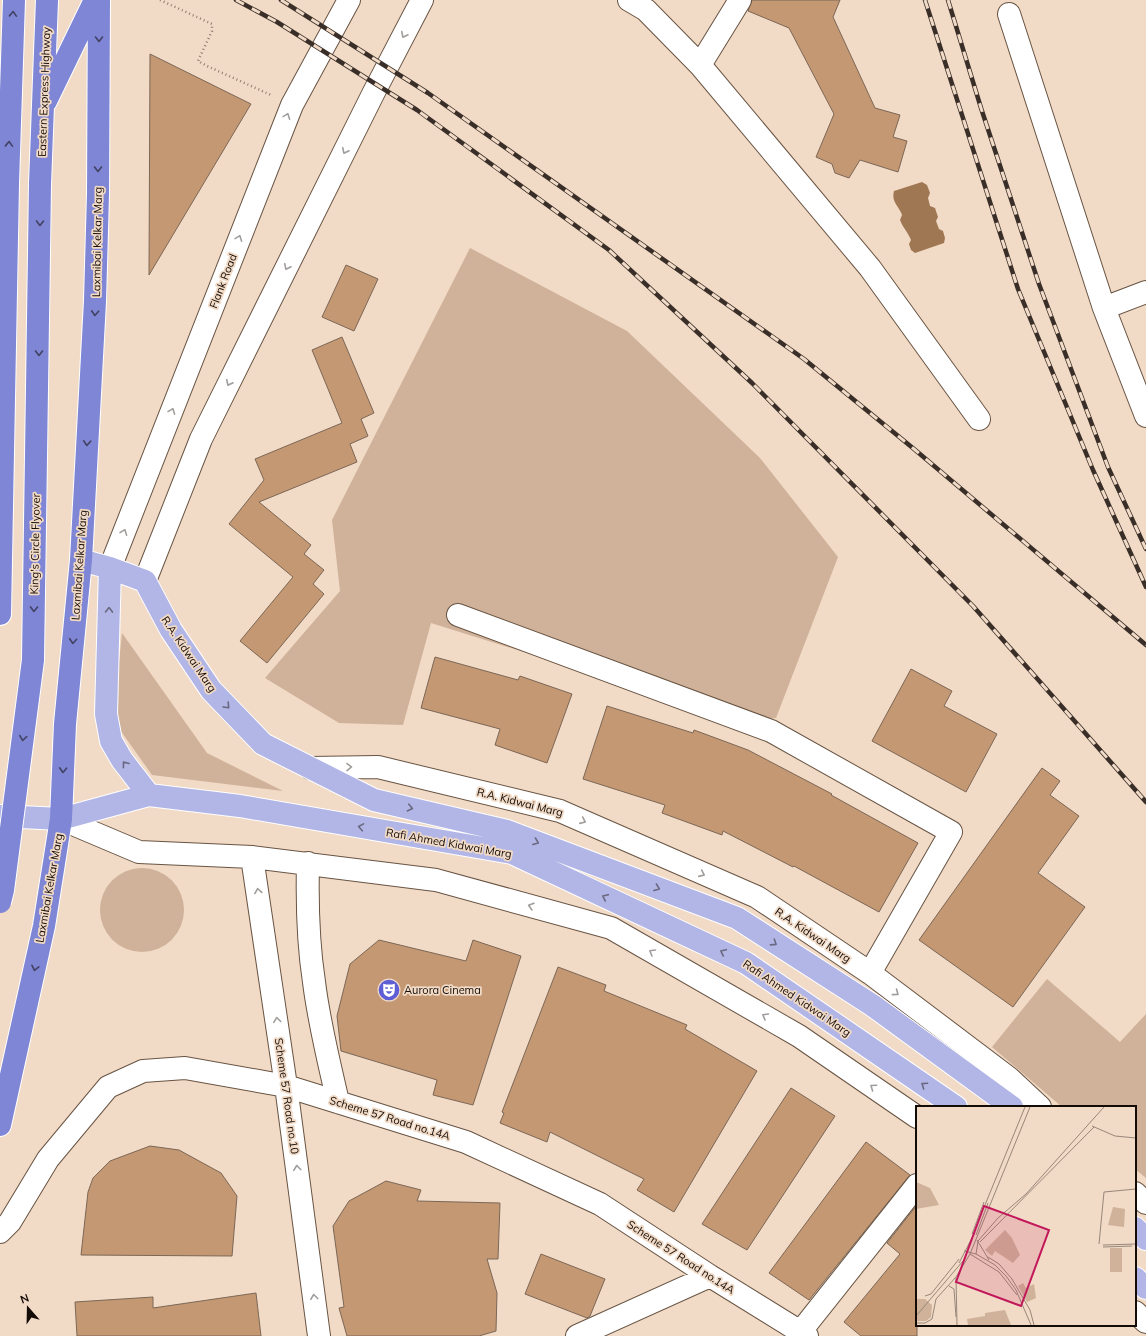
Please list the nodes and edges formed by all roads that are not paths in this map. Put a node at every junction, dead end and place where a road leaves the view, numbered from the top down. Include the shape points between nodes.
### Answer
1 (14, 0) edge
2 (47, 0) edge
3 (96, 0) edge
4 (99, 0) edge
5 (349, 0) edge
6 (422, 0) edge
7 (629, 0) edge
8 (740, 0) edge
9 (1008, 14) dead end
10 (700, 65) junction
11 (0, 69) edge
12 (10, 105) junction
13 (43, 108) junction
14 (40, 184) joint
15 (1146, 292) edge
16 (1104, 308) junction
17 (1146, 416) edge
18 (979, 419) dead end
19 (80, 560) junction
20 (110, 568) junction
21 (145, 581) junction
22 (0, 614) edge
23 (458, 614) dead end
24 (310, 768) junction
25 (149, 795) junction
26 (0, 816) edge
27 (61, 819) junction
28 (252, 857) junction
29 (308, 863) junction
30 (0, 902) edge
31 (870, 973) junction
32 (286, 1086) junction
33 (338, 1102) junction
34 (955, 1106) edge
35 (1011, 1106) edge
36 (1039, 1106) edge
37 (916, 1116) edge
38 (0, 1124) edge
39 (916, 1186) edge
40 (1136, 1194) edge
41 (1146, 1203) edge
42 (1136, 1229) edge
43 (0, 1232) edge
44 (1146, 1239) edge
45 (710, 1276) junction
46 (1136, 1279) edge
47 (1146, 1288) edge
48 (1136, 1313) edge
49 (1146, 1322) edge
50 (804, 1334) edge
51 (319, 1336) edge
52 (577, 1336) edge

12 -> 1 highway
2 - 13 highway, Eastern Express Highway
3 - 13 highway
4 -> 19 highway, Laxmibai Kelkar Marg via 95,301
20 -> 5 street, Flank Road via 292,105
6 -> 21 street via 201,439
7 - 10 street via 646,10
8 - 10 street
9 - 16 street
10 - 18 street via 870,268
11 - 12 highway
22 -> 12 highway
13 - 14 highway, Eastern Express Highway
14 -> 30 highway, King's Circle Flyover, bridge via 33,660
15 - 16 street
16 - 17 street
19 - 20 main road
19 -> 27 highway, Laxmibai Kelkar Marg via 65,724
20 - 21 main road
25 -> 20 main road via 122,760 112,741 106,714
21 -> 24 main road, R.A. Kidwai Marg via 171,630 211,690 263,744
23 - 31 street via 771,731 951,832
24 -> 31 street, R.A. Kidwai Marg via 378,767 560,811 757,897
24 -> 35 main road via 374,800 507,831 737,918 872,1005
25 - 27 main road, Rafi Ahmed Kidwai Marg
34 -> 25 main road, Rafi Ahmed Kidwai Marg via 746,963 512,853 240,806
26 - 27 main road, Rafi Ahmed Kidwai Marg
27 - 28 street via 139,852
27 -> 38 highway, Laxmibai Kelkar Marg via 44,926
28 - 29 street
32 -> 28 street, Scheme 57 Road no.10
29 - 33 street via 307,904 313,981
37 -> 29 street via 799,1036 610,928 436,880
31 -> 36 street, R.A. Kidwai Marg via 1009,1078
32 - 33 street, Scheme 57 Road no.14A
32 - 43 street, Scheme 57 Road no.14A via 185,1068 143,1071 108,1087 48,1159 10,1222
51 -> 32 street, Scheme 57 Road no.10
33 - 45 street, Scheme 57 Road no.14A via 466,1142 579,1194 600,1204
39 - 50 street
40 - 41 street
42 - 44 main road
45 - 50 street, Scheme 57 Road no.14A
45 - 52 street
46 - 47 main road
48 - 49 street

